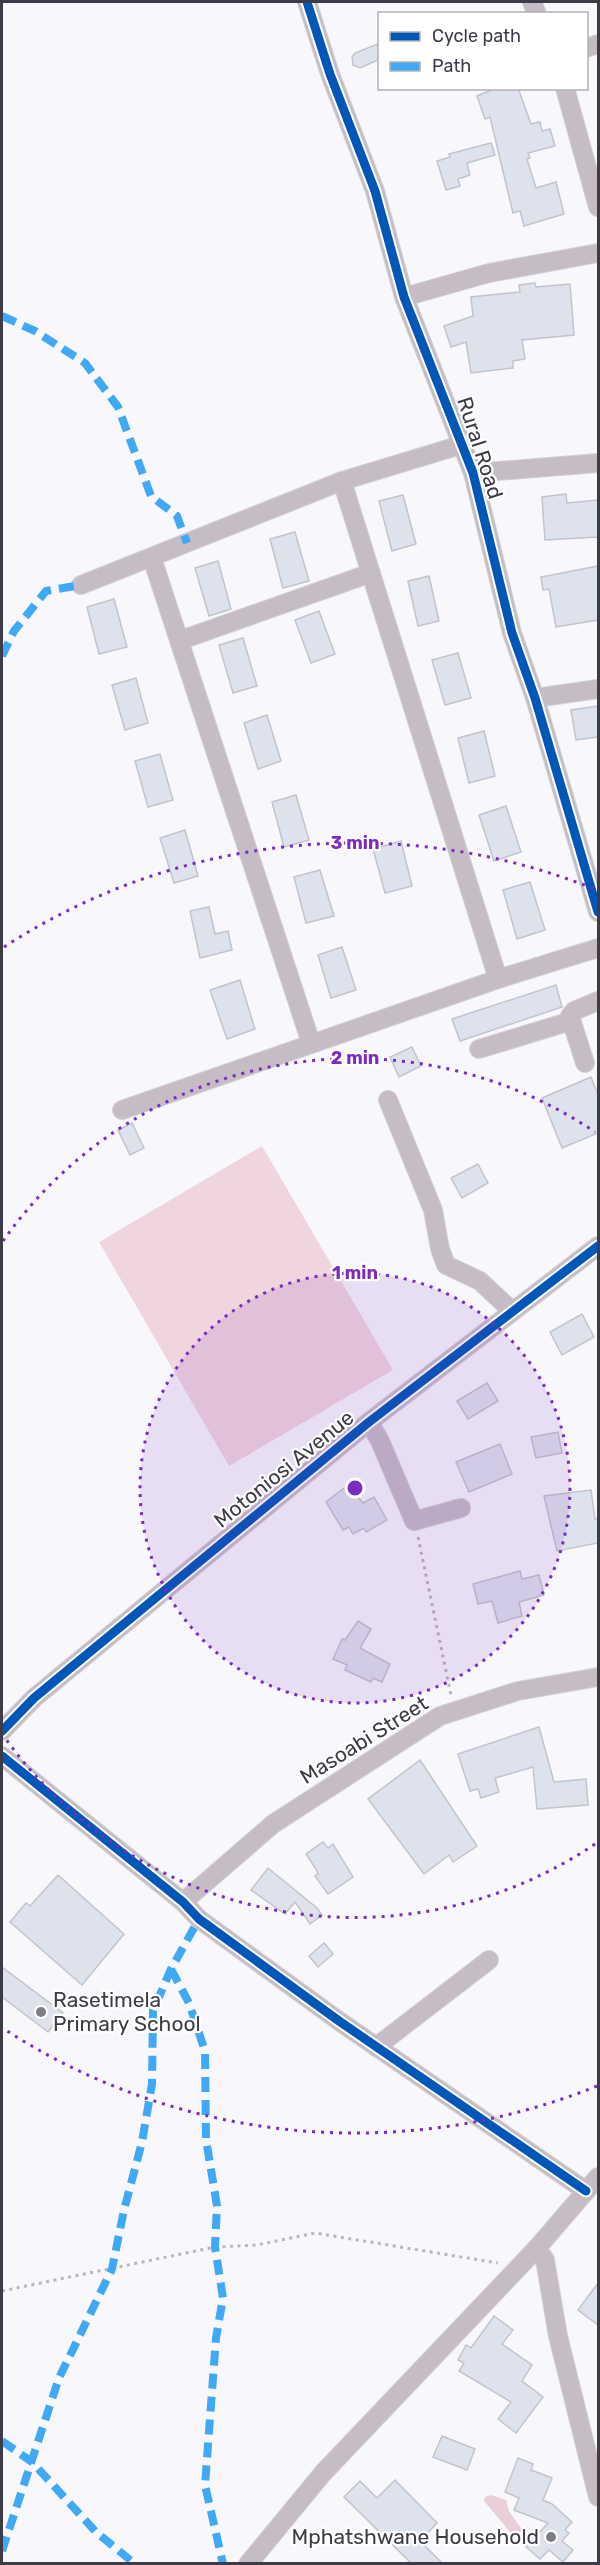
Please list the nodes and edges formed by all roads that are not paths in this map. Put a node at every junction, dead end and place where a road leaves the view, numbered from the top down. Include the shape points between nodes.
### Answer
1 (307, 2) edge
2 (567, 90) edge
3 (598, 207) edge
4 (598, 253) edge
5 (404, 297) junction
6 (464, 444) junction
7 (598, 463) edge
8 (473, 473) junction
9 (342, 481) junction
10 (152, 558) junction
11 (371, 573) junction
12 (81, 585) dead end
13 (181, 640) junction
14 (598, 689) edge
15 (535, 698) junction
16 (598, 912) edge
17 (598, 948) edge
18 (498, 979) junction
19 (598, 1001) edge
20 (571, 1022) junction
21 (311, 1043) junction
22 (479, 1049) dead end
23 (585, 1063) dead end
24 (388, 1100) dead end
25 (122, 1110) dead end
26 (598, 1246) edge
27 (512, 1311) junction
28 (369, 1422) junction
29 (462, 1508) dead end
30 (598, 1677) edge
31 (2, 1731) edge
32 (2, 1756) edge
33 (183, 1902) junction
34 (489, 1960) dead end
35 (376, 2047) junction
36 (598, 2176) edge
37 (586, 2191) junction
38 (537, 2248) junction
39 (598, 2497) edge
40 (248, 2564) edge

1 - 5 street, Rural Road via 375,191
2 - 3 street
4 - 5 street via 489,273
5 - 6 street, Rural Road
6 - 8 street, Rural Road
6 - 9 street
7 - 8 street
8 - 15 street, Rural Road via 512,633
9 - 10 street
9 - 11 street
10 - 12 street
10 - 13 street
11 - 13 street
11 - 18 street
13 - 21 street
14 - 15 street
15 - 16 street, Rural Road
17 - 18 street
18 - 21 street
19 - 20 street via 574,1011
20 - 22 street
20 - 23 street
21 - 25 street
24 - 27 street via 433,1210 446,1265 480,1281
26 - 27 street, Motoniosi Avenue
27 - 28 street, Motoniosi Avenue
28 - 29 street via 381,1441 414,1521
28 - 31 street, Motoniosi Avenue via 51,1684
30 - 33 street, Masoabi Street via 518,1691 440,1716 273,1824
32 - 33 street
33 - 35 street via 208,1925
34 - 35 street
35 - 37 street
36 - 37 street
37 - 38 street
38 - 39 street via 545,2260 558,2336
38 - 40 street via 322,2474

